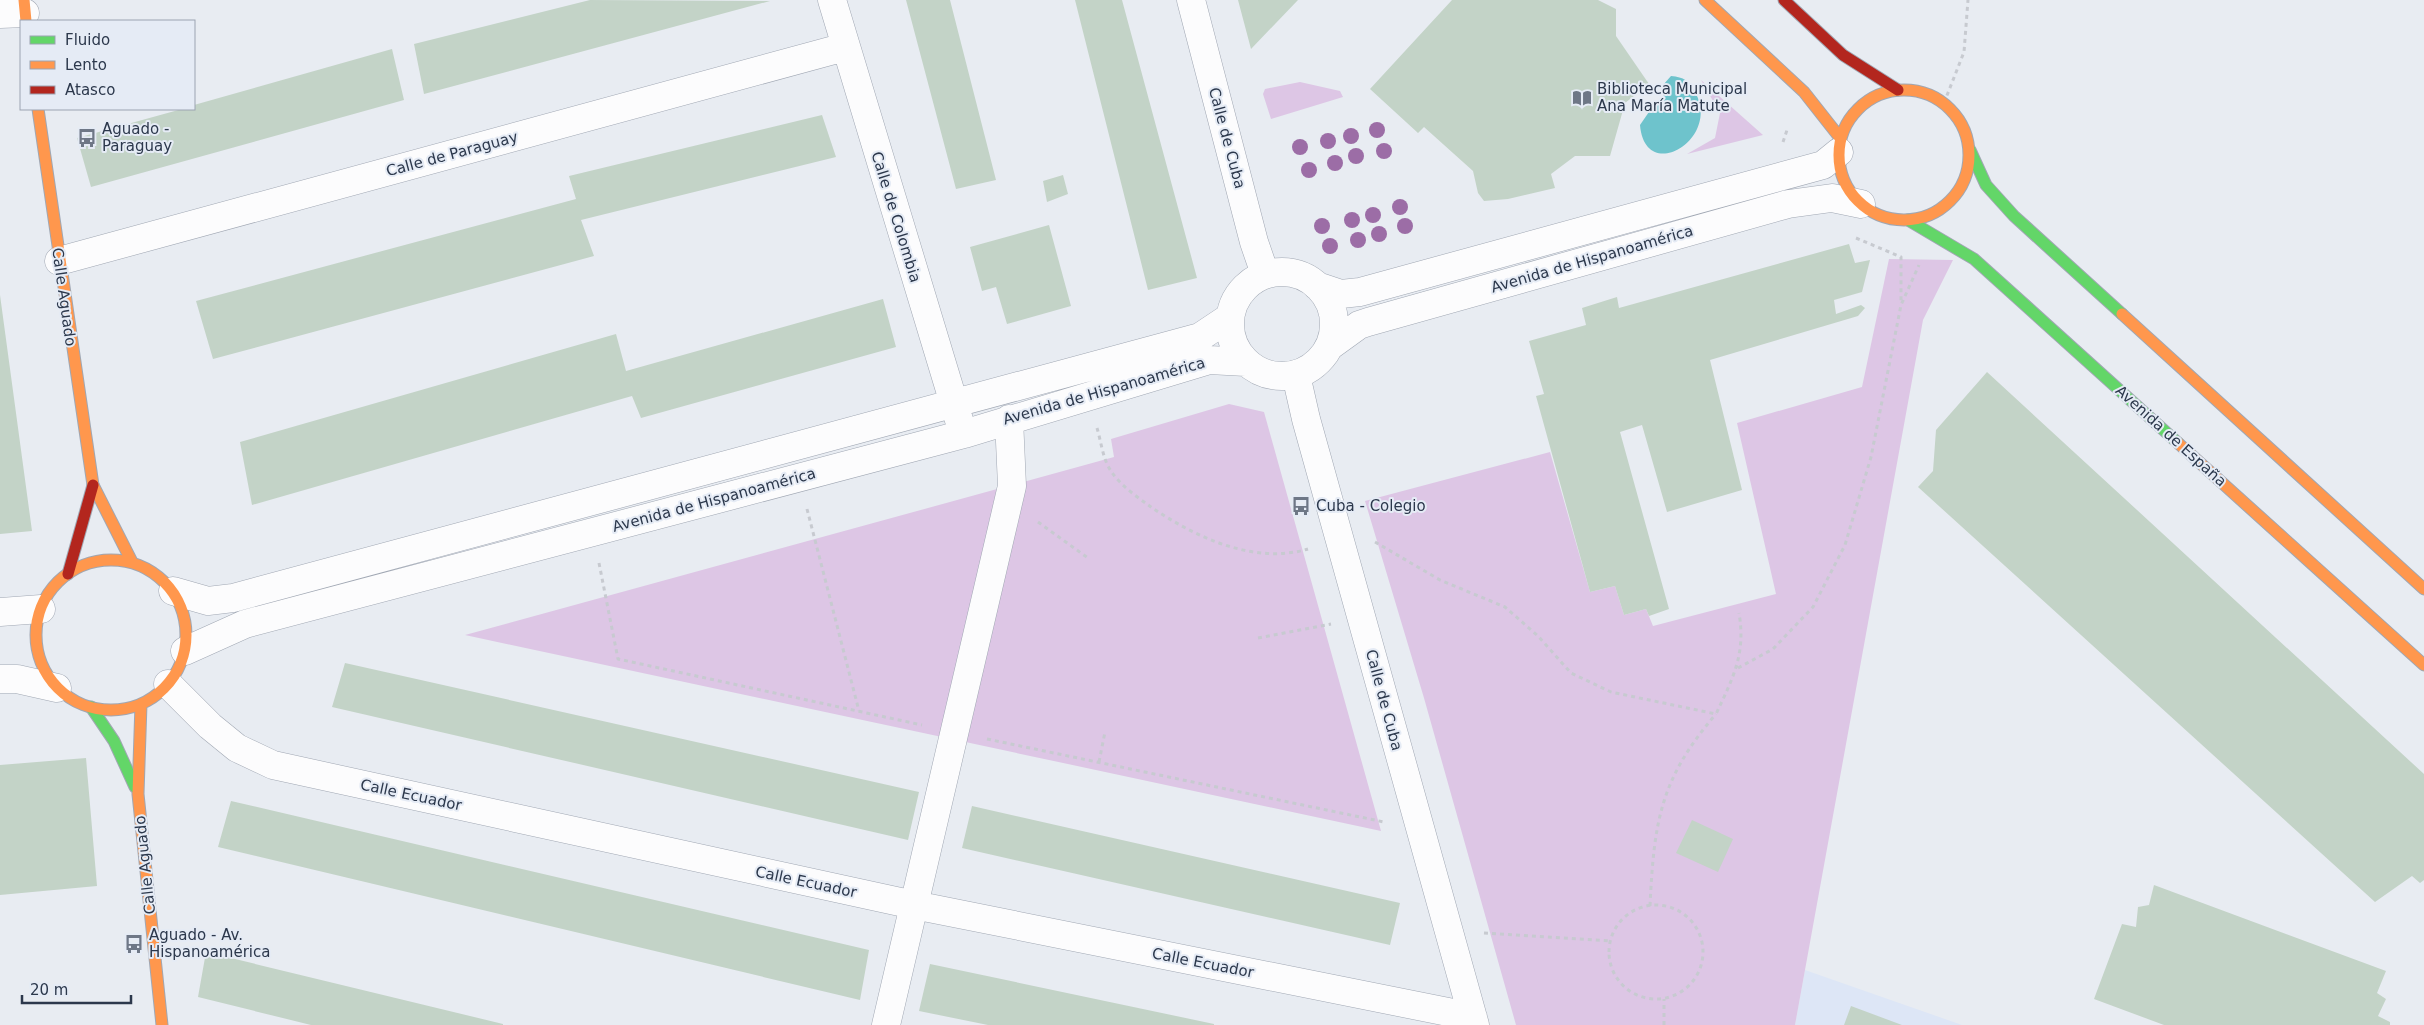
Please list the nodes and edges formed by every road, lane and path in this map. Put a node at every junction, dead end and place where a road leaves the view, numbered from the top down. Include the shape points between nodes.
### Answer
1 (832, 0) edge
2 (1191, 0) edge
3 (1704, 0) edge
4 (1784, 0) edge
5 (1968, 0) edge
6 (845, 47) junction
7 (1898, 90) junction
8 (1804, 92) junction
9 (1944, 103) junction
10 (38, 110) edge
11 (1840, 146) junction
12 (1970, 150) junction
13 (1782, 176) junction
14 (1861, 204) junction
15 (1908, 220) junction
16 (1932, 234) junction
17 (1853, 237) dead end
18 (58, 261) junction
19 (1265, 274) junction
20 (1317, 286) junction
21 (1901, 305) junction
22 (1230, 317) junction
23 (1330, 346) junction
24 (1246, 362) junction
25 (1296, 375) junction
26 (1087, 396) junction
27 (953, 403) junction
28 (1009, 419) junction
29 (964, 434) junction
30 (799, 477) junction
31 (92, 485) junction
32 (1008, 500) junction
33 (1341, 546) junction
34 (1088, 558) dead end
35 (132, 562) junction
36 (68, 574) junction
37 (2424, 589) edge
38 (172, 590) junction
39 (41, 609) junction
40 (0, 612) edge
41 (1739, 613) dead end
42 (1360, 616) junction
43 (1258, 638) dead end
44 (185, 651) junction
45 (2424, 664) edge
46 (1738, 668) junction
47 (0, 679) edge
48 (168, 684) junction
49 (57, 688) junction
50 (141, 704) junction
51 (91, 707) junction
52 (859, 711) dead end
53 (1716, 714) junction
54 (1105, 732) dead end
55 (1099, 762) dead end
56 (138, 794) junction
57 (914, 905) junction
58 (1650, 906) junction
59 (1450, 941) junction
60 (1610, 941) junction
61 (1664, 999) junction
62 (1474, 1021) edge
63 (162, 1025) edge
64 (886, 1025) edge
65 (1664, 1025) edge

1 - 6 street, Calle de Colombia
2 - 19 street, Calle de Cuba
3 - 8 street
4 - 7 street via 1843,55
5 - 9 path via 1964,52
6 - 18 street, Calle de Paraguay
6 - 27 street, Calle de Colombia
7 - 9 street via 1914,90
7 - 11 street via 1878,95 1862,106 1849,121
8 - 11 street
8 - 13 path via 1784,136
9 - 12 street via 1966,132
10 - 18 street, Calle Aguado
11 - 13 street, Avenida de Hispanoamérica via 1823,165
11 - 14 street via 1844,179
12 - 15 street via 1968,170 1960,190 1929,216
12 - 37 street via 1986,185 2014,216
13 - 20 street, Avenida de Hispanoamérica via 1360,292 1341,294
14 - 15 street via 1876,214
14 - 23 street, Avenida de Hispanoamérica via 1832,198 1788,204 1368,322
15 - 16 street, Avenida de España
16 - 21 path
16 - 45 street, Avenida de España via 1974,258
17 - 21 path via 1901,257
18 - 31 street, Calle Aguado
19 - 20 street via 1293,273
19 - 22 street via 1242,291
20 - 23 street via 1327,298 1333,314
21 - 46 path via 1871,457 1845,545 1813,607 1773,649
22 - 24 street via 1236,349
22 - 27 street, Avenida de Hispanoamérica via 1200,337
23 - 25 street via 1322,359
24 - 25 street via 1270,375
24 - 26 street, Avenida de Hispanoamérica via 1209,360
25 - 33 street, Calle de Cuba
26 - 28 street, Avenida de Hispanoamérica
26 - 33 path via 1110,471 1136,496 1176,524 1220,544 1253,551 1291,554
27 - 29 street, Calle de Colombia
27 - 38 street, Avenida de Hispanoamérica via 233,598 208,601
28 - 29 street, Avenida de Hispanoamérica
28 - 32 street via 1012,486
29 - 30 street, Avenida de Hispanoamérica
30 - 44 street, Avenida de Hispanoamérica via 245,624
30 - 52 path
31 - 35 street, Calle Aguado
31 - 36 street, Calle Aguado
32 - 34 path
32 - 57 street
33 - 42 street, Calle de Cuba
33 - 53 path via 1376,542 1440,580 1505,607 1538,636 1570,673 1611,692
35 - 36 street via 102,560 88,563
35 - 38 street via 154,573
36 - 39 street via 52,590
38 - 44 street via 182,610 186,630
39 - 40 street
39 - 49 street via 36,629 38,650 45,671
41 - 46 path via 1742,628
42 - 43 path via 1309,630
42 - 59 street, Calle de Cuba
44 - 48 street
46 - 53 path
47 - 49 street
48 - 50 street
48 - 57 street, Calle Ecuador via 237,748 274,765
49 - 51 street via 73,700
50 - 51 street via 116,710
50 - 56 street, Calle Aguado
51 - 56 street, Calle Aguado via 114,741
53 - 58 path via 1677,768 1662,803 1652,852
54 - 55 path
56 - 63 street, Calle Aguado
57 - 62 street, Calle Ecuador
57 - 64 street
58 - 60 path via 1628,915 1617,926
58 - 61 path via 1672,907 1686,915 1702,940 1700,971 1691,984
59 - 60 path via 1490,932
59 - 62 street, Calle de Cuba
60 - 61 path via 1613,972 1621,984 1648,999
61 - 65 path

